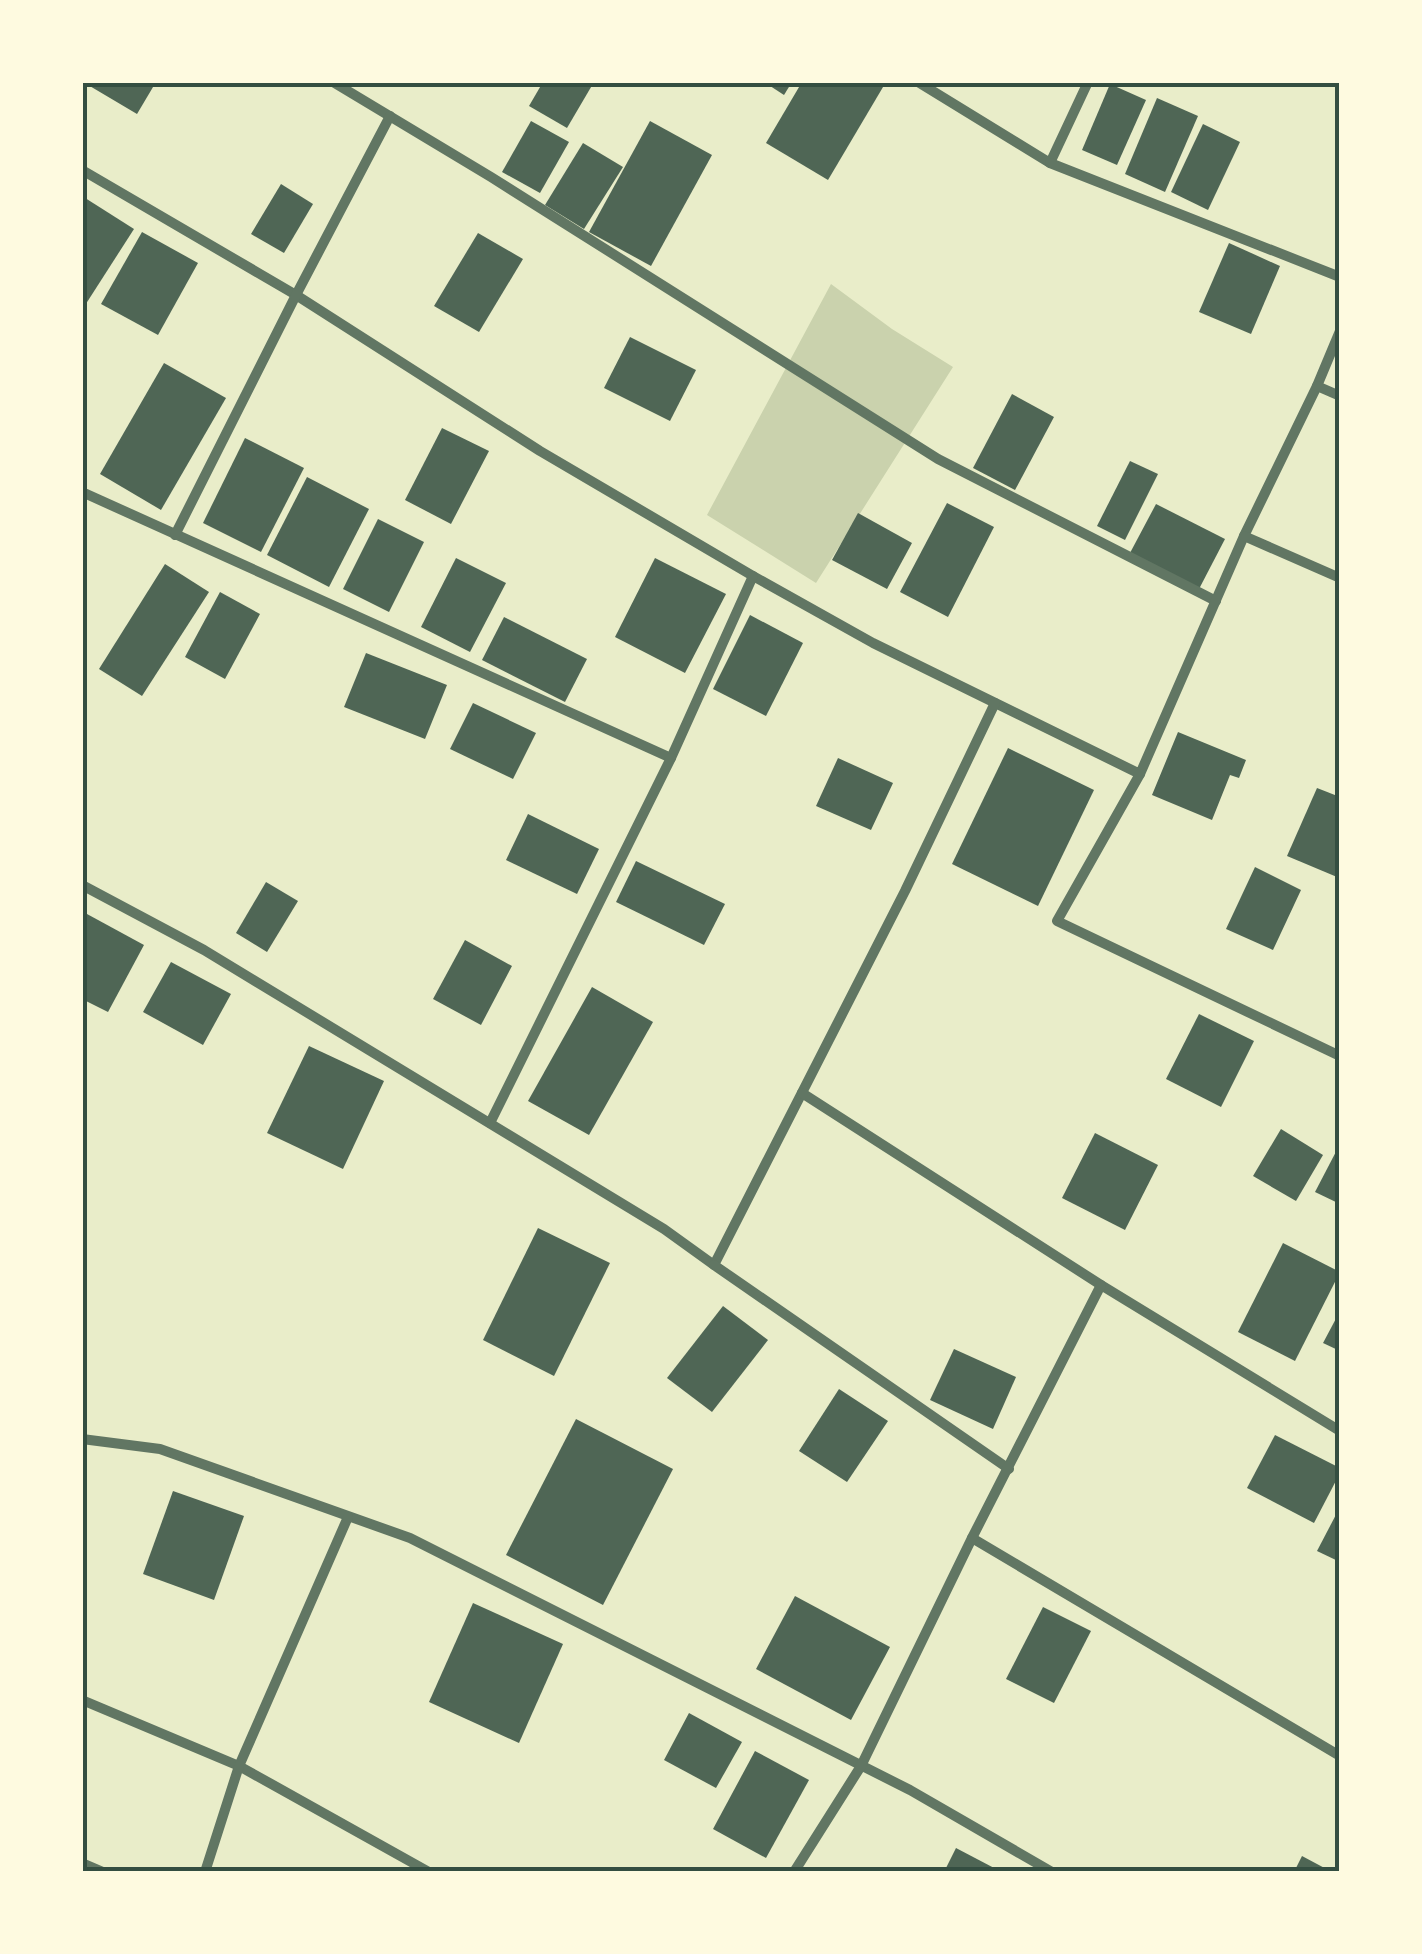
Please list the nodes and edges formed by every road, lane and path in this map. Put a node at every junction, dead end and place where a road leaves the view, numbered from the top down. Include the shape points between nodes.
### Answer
1 (333, 82) edge
2 (918, 82) edge
3 (1088, 82) edge
4 (390, 116) junction
5 (1050, 163) junction
6 (82, 170) edge
7 (1340, 277) edge
8 (296, 295) junction
9 (1340, 330) edge
10 (1316, 386) junction
11 (1340, 396) edge
12 (82, 492) edge
13 (175, 535) junction
14 (1244, 536) junction
15 (753, 576) junction
16 (1340, 578) edge
17 (1216, 600) junction
18 (995, 703) junction
19 (671, 758) junction
20 (1140, 774) junction
21 (82, 886) edge
22 (1340, 1056) edge
23 (802, 1093) junction
24 (490, 1123) junction
25 (714, 1266) junction
26 (1101, 1285) junction
27 (1340, 1430) edge
28 (82, 1439) edge
29 (1008, 1469) junction
30 (348, 1516) junction
31 (972, 1538) junction
32 (82, 1700) edge
33 (1340, 1756) edge
34 (240, 1766) junction
35 (861, 1766) junction
36 (82, 1863) edge
37 (104, 1872) edge
38 (205, 1872) edge
39 (429, 1872) edge
40 (794, 1872) edge
41 (1052, 1872) edge

1 - 4 street
2 - 5 street
3 - 5 street
4 - 8 street
4 - 17 street via 938,459
5 - 7 street
6 - 8 street
8 - 13 street
8 - 15 street via 540,451
9 - 10 street
10 - 11 street
10 - 14 street
12 - 13 street
13 - 19 street
14 - 16 street
14 - 17 street
15 - 18 street
15 - 19 street
17 - 20 street
18 - 20 street
18 - 23 street
19 - 24 street
20 - 22 street via 1057,920
21 - 24 street via 204,950
23 - 25 street
23 - 26 street
24 - 25 street
25 - 29 street
26 - 27 street
26 - 29 street
28 - 30 street via 160,1449
29 - 31 street
30 - 34 street
30 - 35 street via 410,1538
31 - 33 street
31 - 35 street
32 - 34 street
34 - 38 street
34 - 39 street
35 - 40 street
35 - 41 street
36 - 37 street

